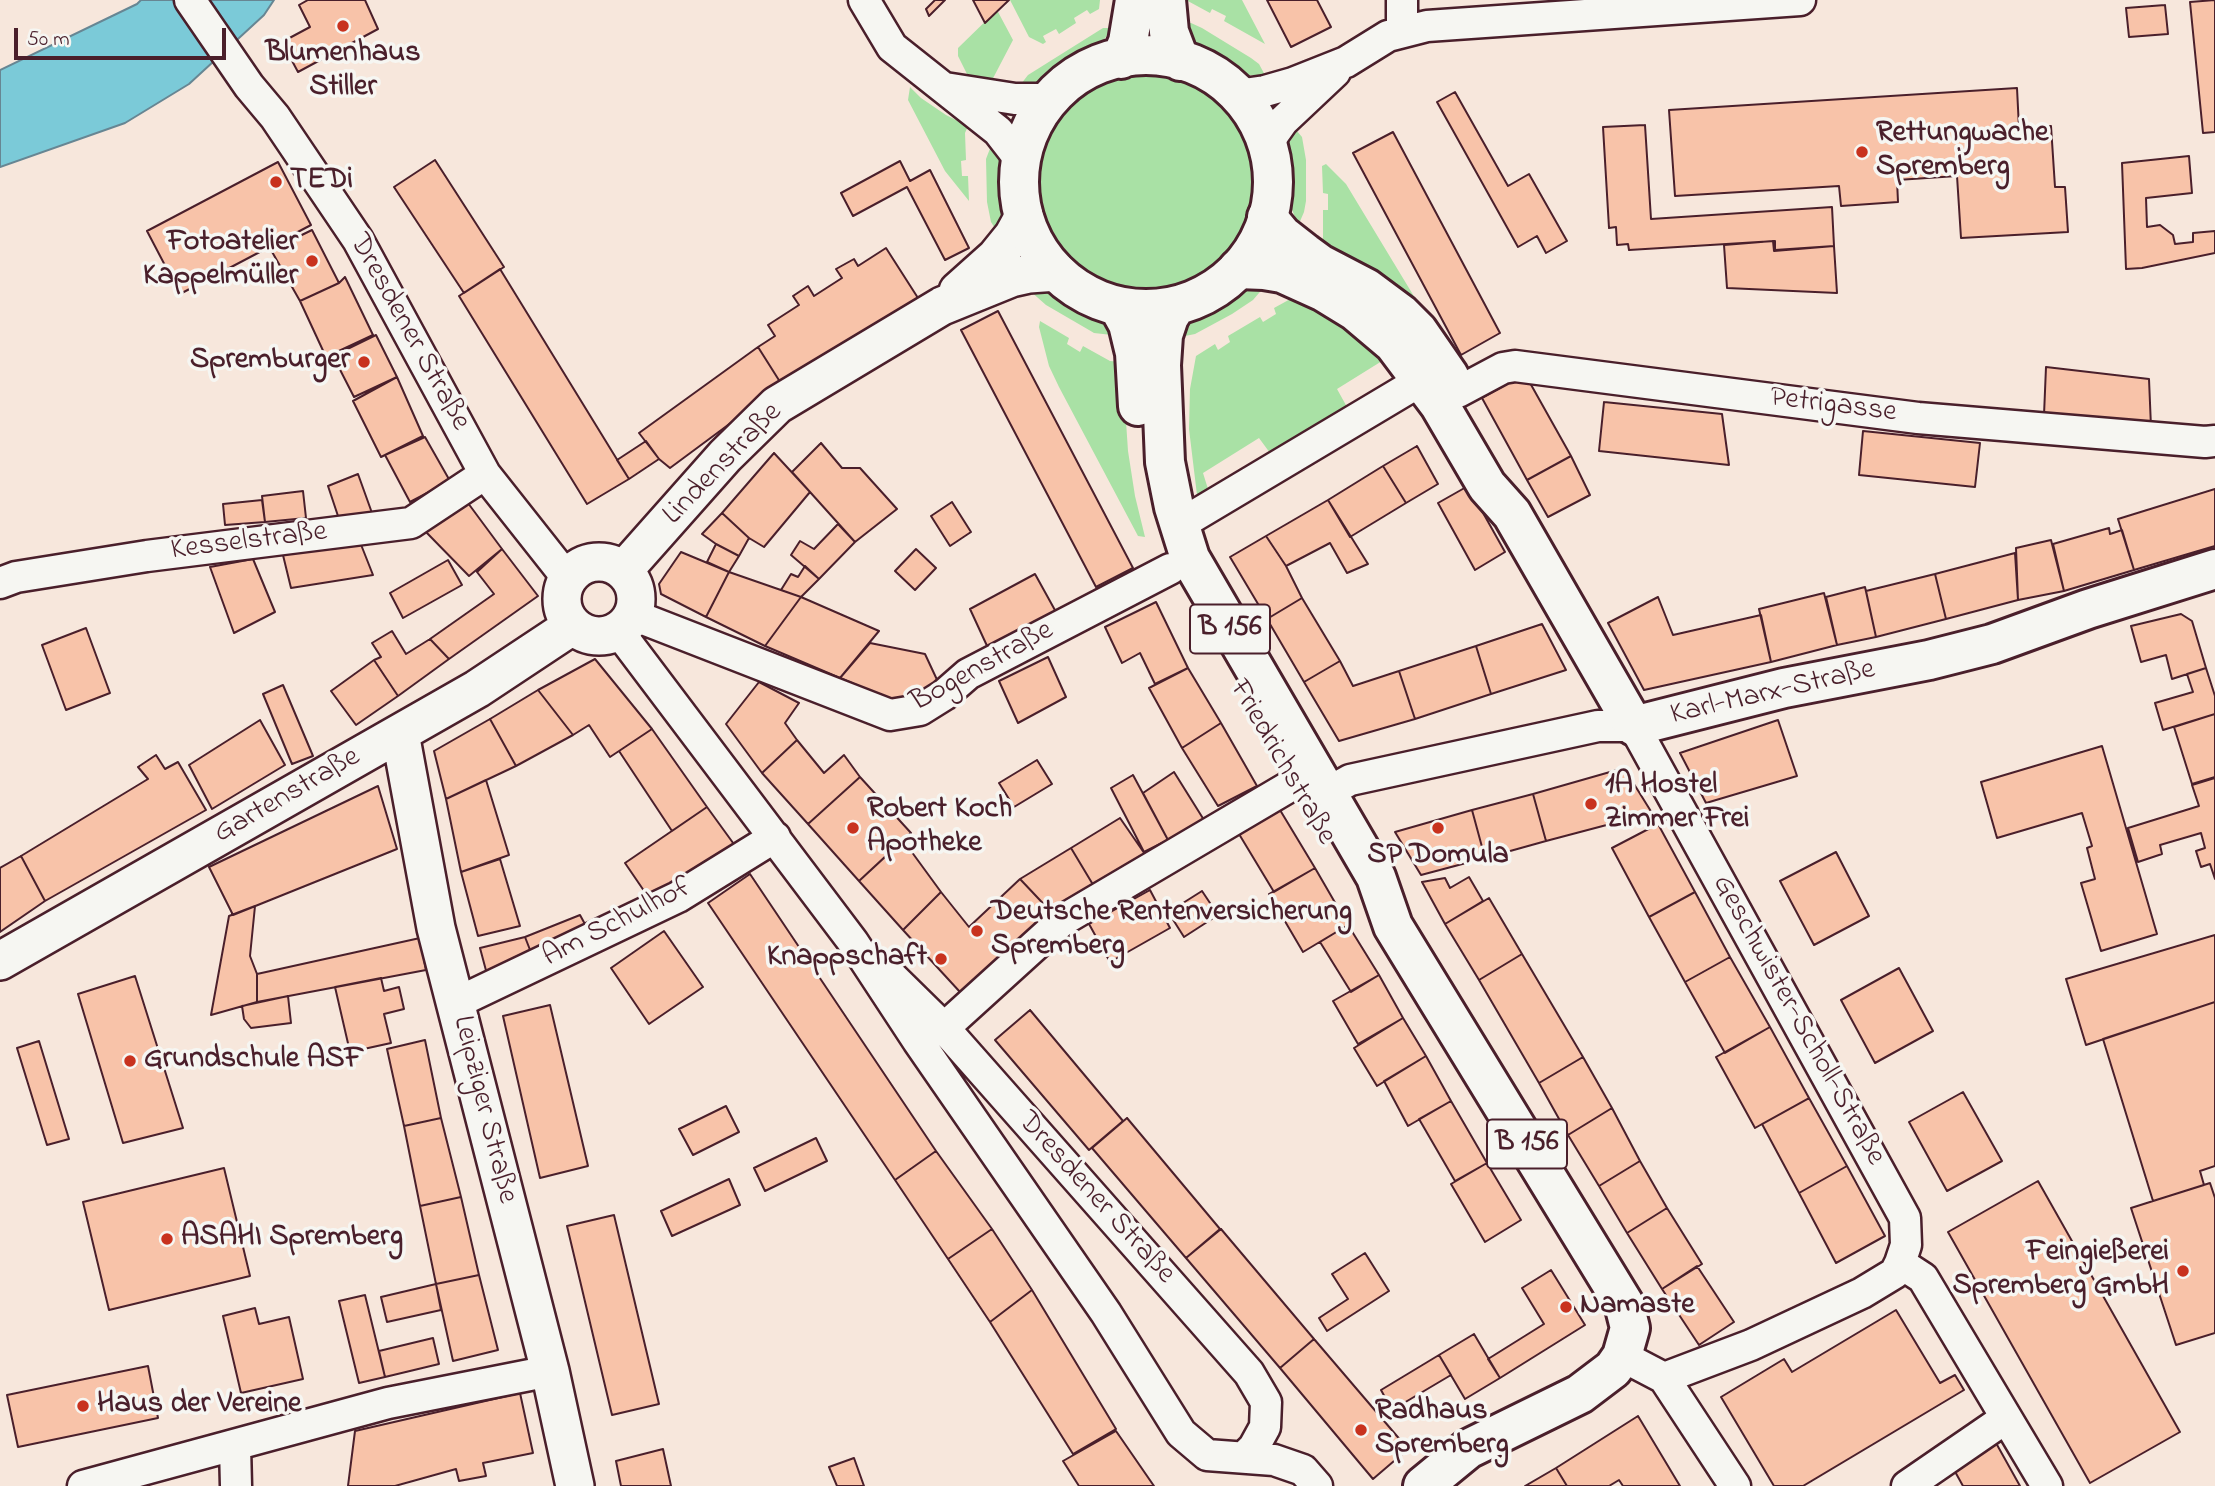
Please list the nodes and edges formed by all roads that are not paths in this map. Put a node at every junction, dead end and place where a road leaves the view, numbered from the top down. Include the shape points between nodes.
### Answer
1 (190, 0) edge
2 (864, 0) edge
3 (1135, 0) edge
4 (1166, 0) edge
5 (1402, 0) edge
6 (1801, 0) edge
7 (1402, 32) junction
8 (1121, 58) junction
9 (1180, 61) junction
10 (1346, 62) junction
11 (945, 88) junction
12 (1237, 95) junction
13 (1051, 99) junction
14 (1266, 145) junction
15 (1022, 162) junction
16 (1024, 216) junction
17 (1267, 217) junction
18 (1238, 269) junction
19 (1057, 272) junction
20 (942, 306) junction
21 (1118, 306) junction
22 (1176, 306) junction
23 (1422, 380) junction
24 (1458, 393) junction
25 (2215, 441) edge
26 (485, 474) junction
27 (1512, 514) junction
28 (1179, 525) junction
29 (1170, 569) junction
30 (624, 571) junction
31 (2213, 577) edge
32 (568, 579) junction
33 (0, 583) edge
34 (626, 624) junction
35 (572, 626) junction
36 (1634, 726) junction
37 (400, 733) junction
38 (1310, 789) junction
39 (775, 837) junction
40 (0, 961) edge
41 (870, 967) junction
42 (456, 1003) junction
43 (944, 1028) junction
44 (1900, 1263) junction
45 (1622, 1356) junction
46 (550, 1371) junction
47 (1664, 1378) junction
48 (2006, 1418) junction
49 (235, 1446) junction
50 (1244, 1457) junction
51 (83, 1486) edge
52 (236, 1486) edge
53 (575, 1486) edge
54 (1317, 1486) edge
55 (1423, 1486) edge
56 (1735, 1486) edge
57 (1908, 1486) edge
58 (2047, 1486) edge

1 - 26 street, Dresdener Straße via 358,240
2 - 11 street via 892,47
3 - 8 main road
4 - 9 main road
5 - 7 street
6 - 7 street via 1427,26
7 - 10 street
8 - 9 main road via 1158,56
8 - 13 main road via 1085,71
9 - 12 main road via 1212,74
10 - 12 street via 1293,83
10 - 14 street via 1283,121
11 - 13 street via 1015,99
11 - 15 street via 998,131
12 - 14 main road via 1253,114
13 - 15 main road via 1032,126
14 - 17 main road via 1273,174
15 - 16 main road via 1019,186
16 - 19 main road via 1034,242
16 - 20 street, Lindenstraße via 996,257
17 - 18 main road via 1258,243
17 - 24 main road, Geschwister-Scholl-Straße via 1320,264 1366,288 1401,314 1418,331
18 - 22 main road via 1202,297
18 - 23 main road, Geschwister-Scholl-Straße via 1282,273 1355,311 1385,335
19 - 20 street, Lindenstraße via 1011,278
19 - 21 main road via 1092,298
20 - 30 street, Lindenstraße via 777,405 725,456
21 - 22 main road via 1147,310
21 - 29 main road, Friedrichstraße / B 156 via 1135,353 1140,446 1152,521
22 - 28 main road, Friedrichstraße / B 156 via 1163,335 1161,365 1165,462
23 - 27 main road, Geschwister-Scholl-Straße via 1487,486
23 - 28 street
24 - 25 street, Petrigasse via 1515,366 1918,418
24 - 27 main road, Geschwister-Scholl-Straße via 1503,480
26 - 32 street, Dresdener Straße
26 - 33 street, Kesselstraße via 411,523 147,556
27 - 36 main road, Geschwister-Scholl-Straße
28 - 38 main road, Friedrichstraße / B 156 via 1197,571
29 - 34 street, Bogenstraße via 968,674 920,710 890,715
29 - 38 main road, Friedrichstraße / B 156
30 - 32 street via 600,562 577,569
30 - 34 street via 632,580 637,603
31 - 36 main road, Karl-Marx-Straße via 2088,609 1992,644 1784,688
32 - 35 street via 562,603
34 - 35 street via 607,636 595,637
34 - 39 street, Dresdener Straße
35 - 37 street, Gartenstraße via 477,690
36 - 38 street, Karl-Marx-Straße via 1598,726
36 - 44 street, Geschwister-Scholl-Straße via 1905,1218 1906,1245
37 - 40 street, Gartenstraße
37 - 42 street, Leipziger Straße via 436,928
38 - 43 street, Karl-Marx-Straße via 1063,920
38 - 45 main road, Friedrichstraße / B 156 via 1356,891 1393,926 1625,1304 1630,1328
39 - 41 street, Dresdener Straße
39 - 42 street, Am Schulhof via 678,897
41 - 43 street, Dresdener Straße via 886,970
41 - 50 street, Dresdener Straße via 1106,1313 1181,1433 1207,1455
42 - 46 street, Leipziger Straße
43 - 50 street, Dresdener Straße via 1249,1373 1266,1402 1265,1427
44 - 47 street via 1895,1273 1863,1293 1751,1345
44 - 48 street via 1923,1278
45 - 47 street
45 - 55 main road via 1613,1369 1580,1394 1468,1449
46 - 49 street via 388,1403
46 - 53 street, Leipziger Straße
47 - 56 street
48 - 57 street
48 - 58 street
49 - 51 street
49 - 52 street
50 - 54 street, Dresdener Straße via 1274,1460 1303,1471

